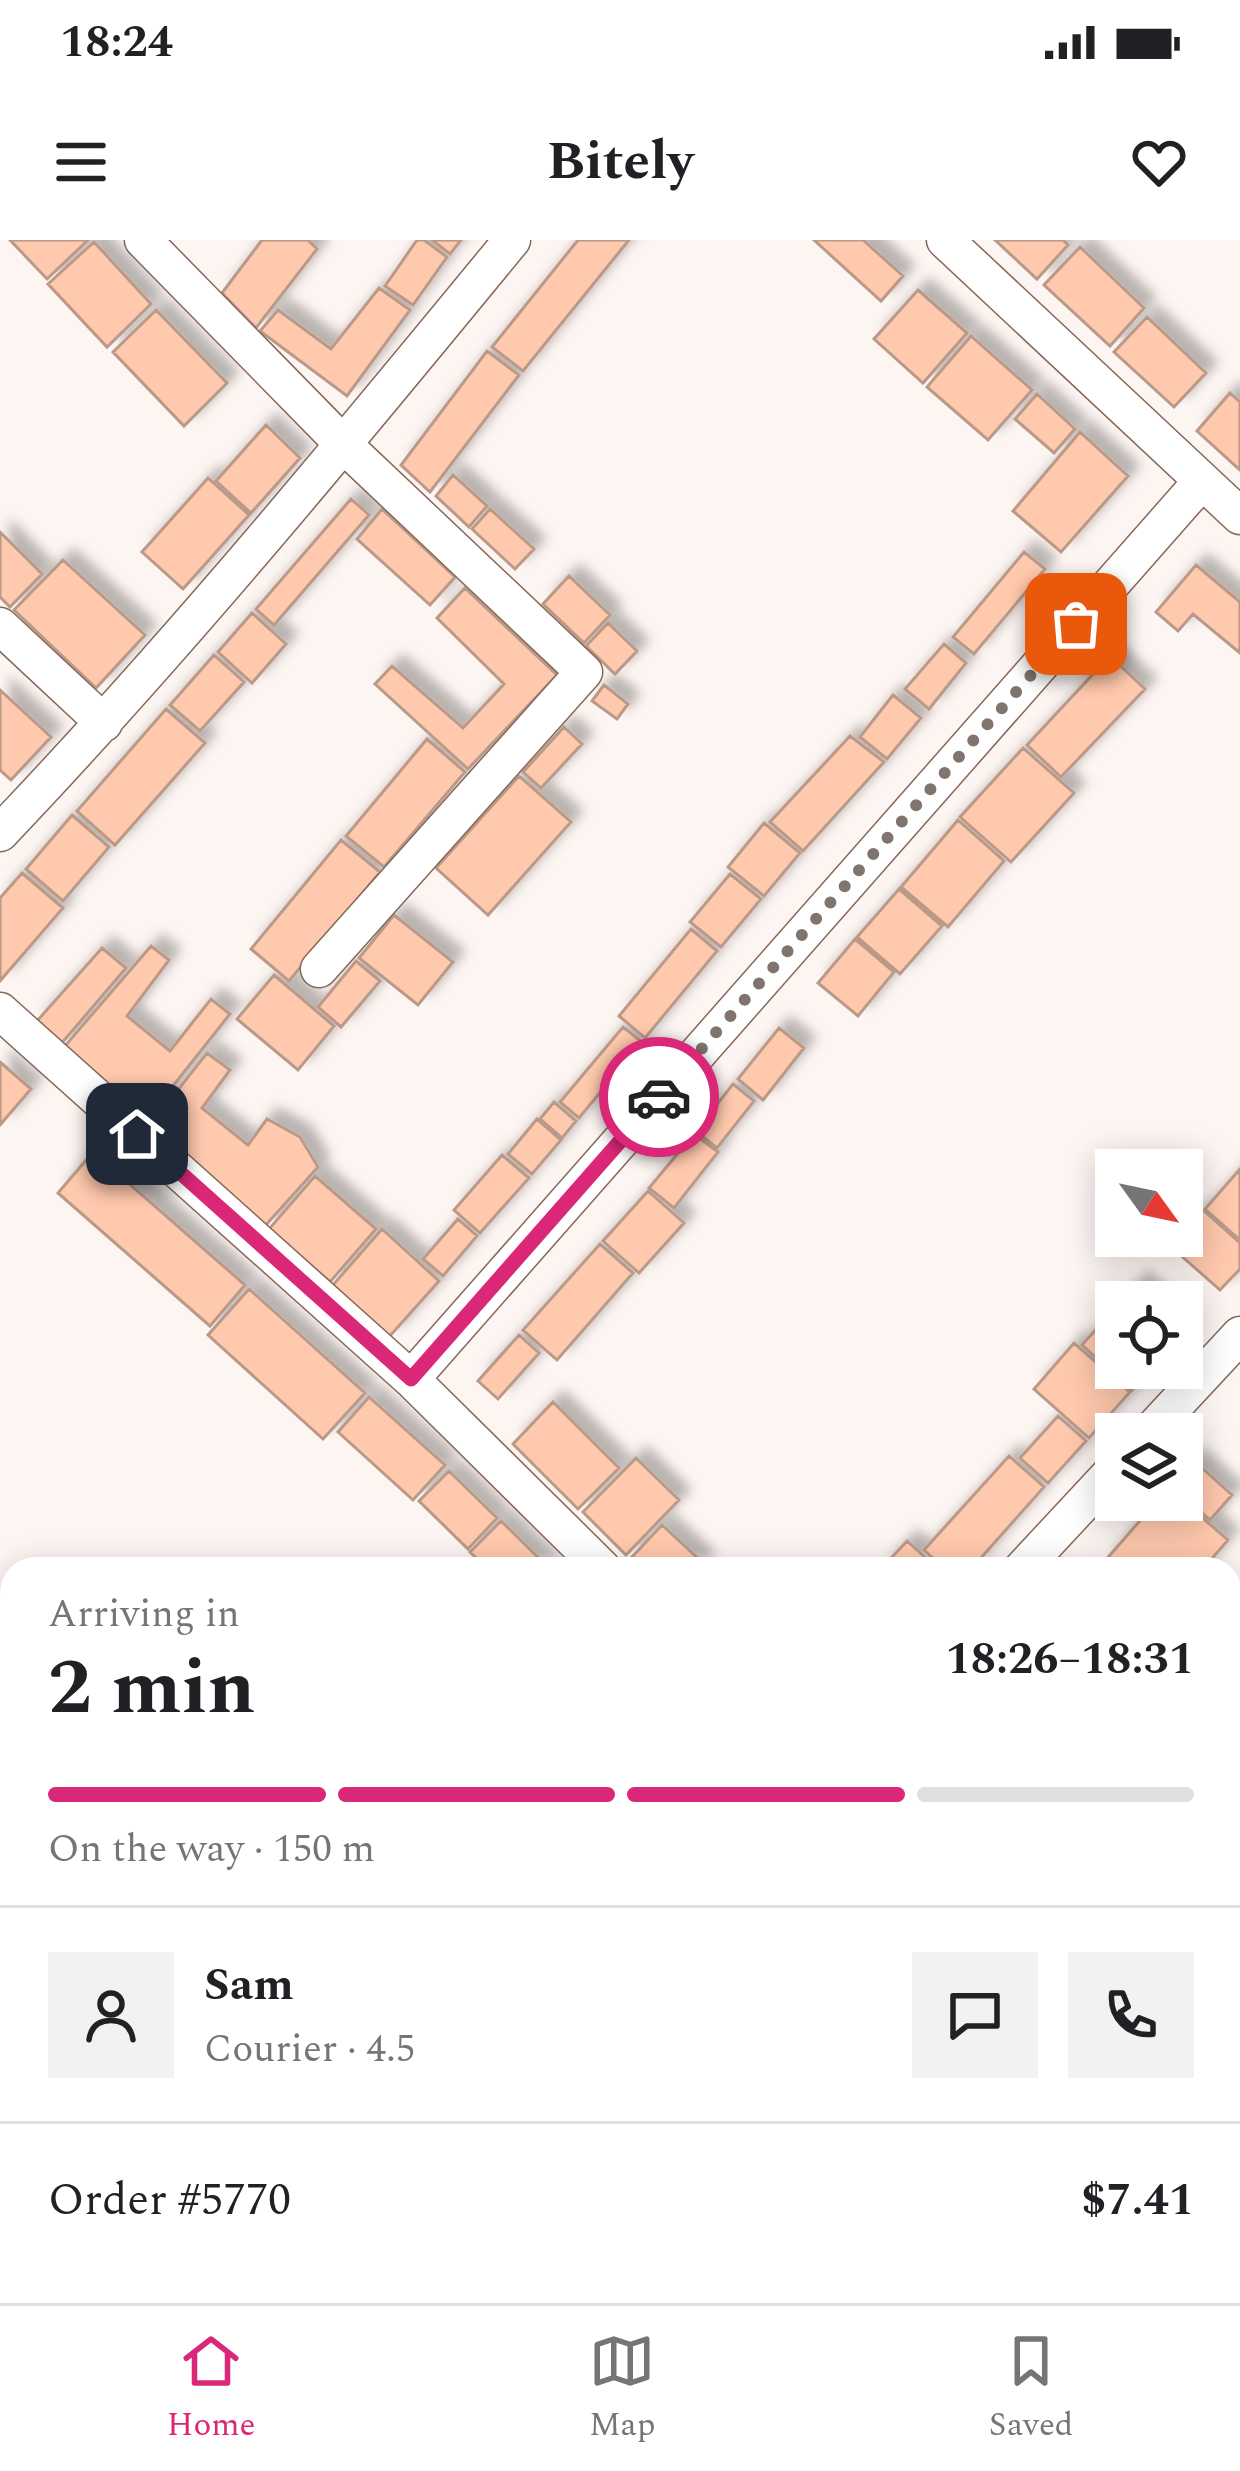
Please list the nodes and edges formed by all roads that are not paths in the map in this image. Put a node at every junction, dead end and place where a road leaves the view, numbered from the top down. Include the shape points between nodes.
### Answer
1 (143, 240) edge
2 (512, 240) edge
3 (945, 240) edge
4 (344, 445) junction
5 (1202, 481) junction
6 (1240, 517) edge
7 (0, 626) edge
8 (104, 724) junction
9 (0, 833) edge
10 (319, 969) dead end
11 (0, 1011) edge
12 (1240, 1335) edge
13 (411, 1379) junction
14 (1168, 1413) edge
15 (1095, 1491) edge
16 (591, 1557) edge
17 (1033, 1557) edge

1 - 4 street
2 - 4 street
3 - 5 street
4 - 8 street
4 - 10 street via 584,673
5 - 6 street
5 - 13 street
7 - 8 street
8 - 9 street
11 - 13 street
12 - 14 street
13 - 16 street
15 - 17 street

